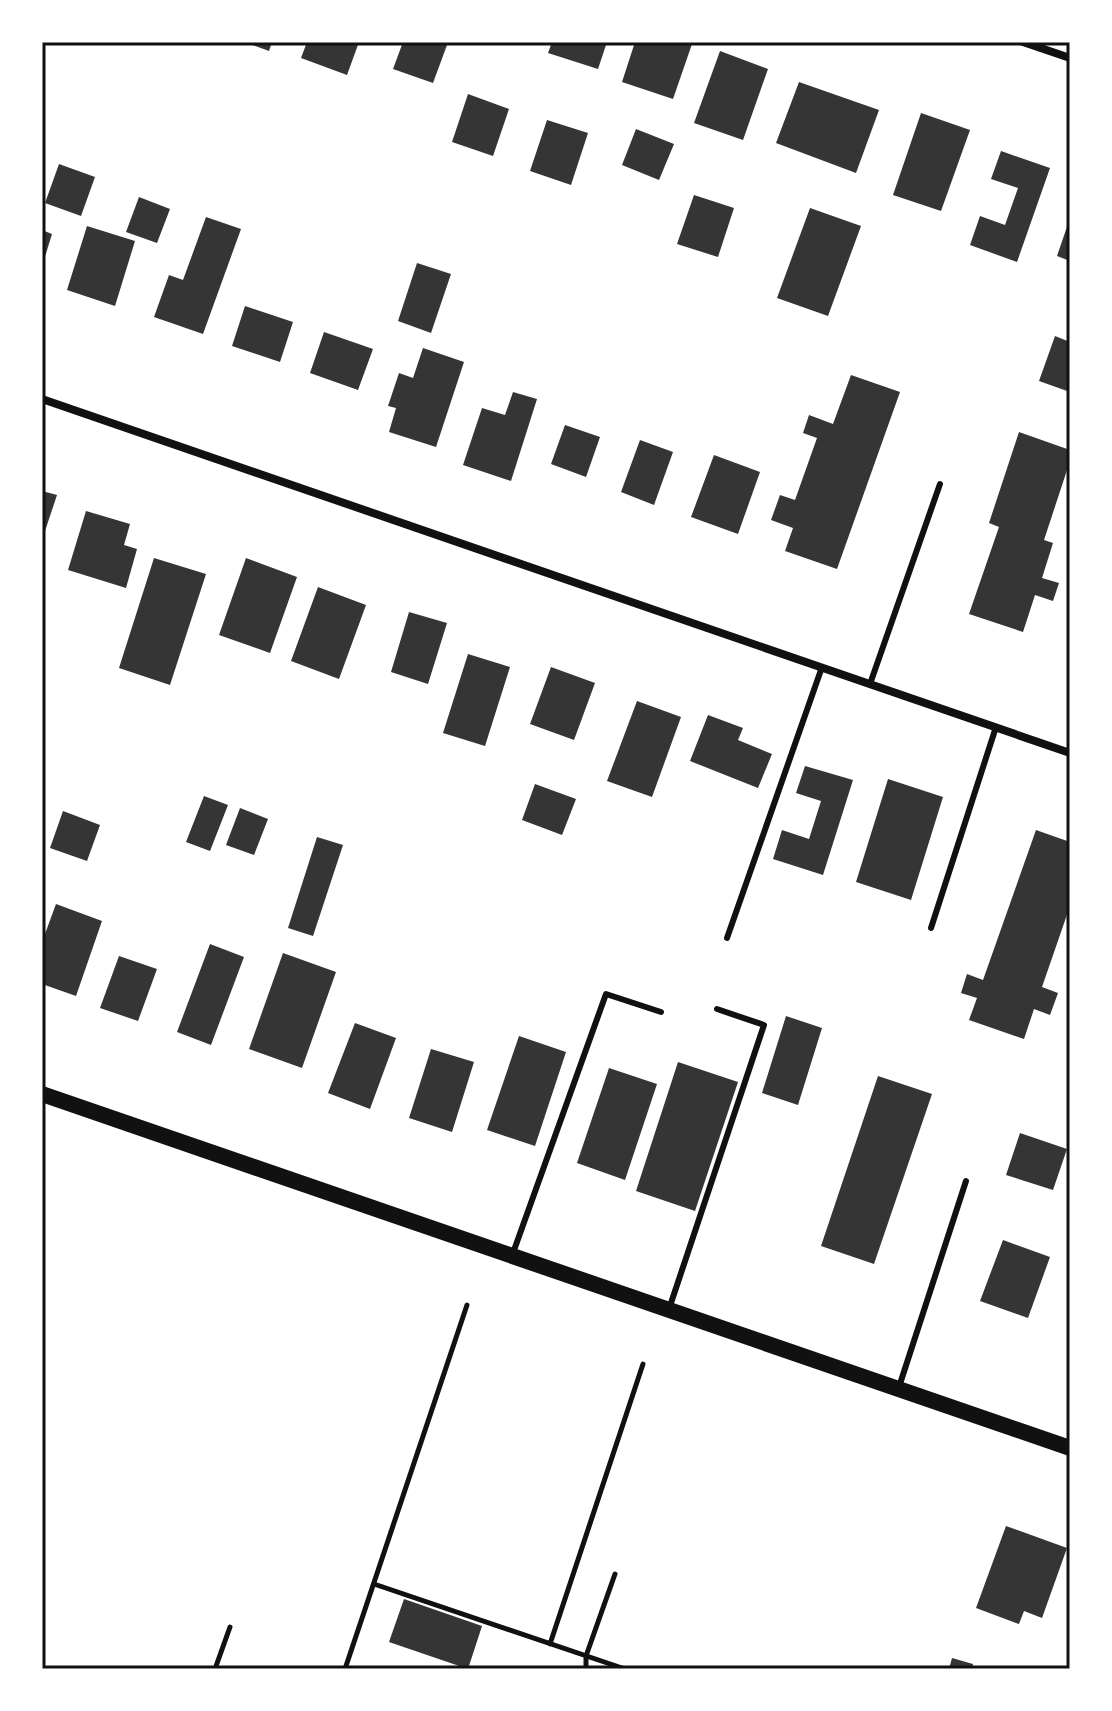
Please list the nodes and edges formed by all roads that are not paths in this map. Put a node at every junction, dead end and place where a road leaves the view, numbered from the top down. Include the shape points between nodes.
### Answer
1 (1023, 42) edge
2 (1070, 58) edge
3 (42, 399) edge
4 (940, 484) dead end
5 (822, 667) junction
6 (870, 684) junction
7 (996, 727) junction
8 (1070, 753) edge
9 (931, 928) dead end
10 (727, 938) dead end
11 (717, 1009) dead end
12 (661, 1012) dead end
13 (1070, 1016) edge
14 (1070, 1041) edge
15 (42, 1094) edge
16 (966, 1181) dead end
17 (512, 1256) junction
18 (669, 1310) junction
19 (898, 1389) junction
20 (1070, 1448) edge

1 - 2 street
3 - 5 street
4 - 6 lane
5 - 6 street
5 - 10 lane
6 - 7 street
7 - 8 street
7 - 9 lane
11 - 18 lane via 764,1025
12 - 17 lane via 606,994
13 - 14 lane
15 - 17 main road
16 - 19 lane
17 - 18 main road
18 - 19 main road
19 - 20 main road

